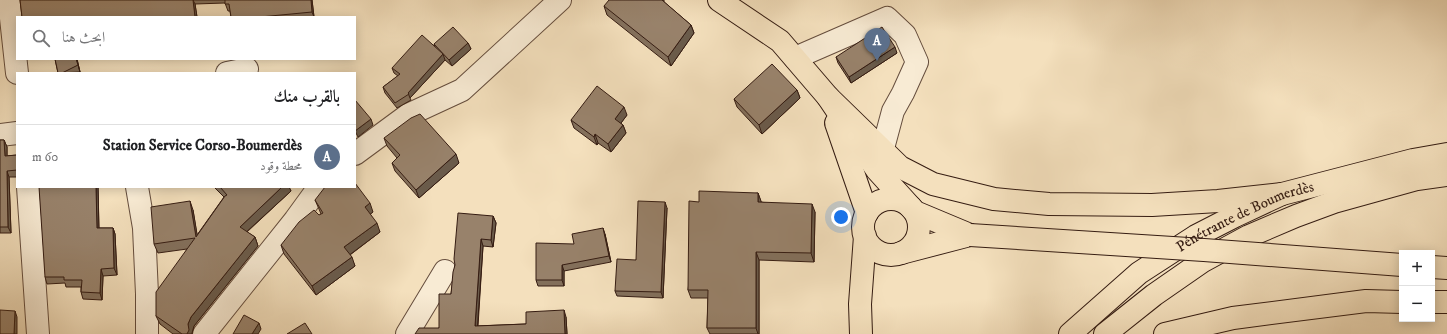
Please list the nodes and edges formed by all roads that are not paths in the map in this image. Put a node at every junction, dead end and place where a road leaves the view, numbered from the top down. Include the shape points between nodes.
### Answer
1 (9, 0) edge
2 (560, 0) edge
3 (719, 0) edge
4 (795, 58) junction
5 (17, 72) edge
6 (828, 97) junction
7 (16, 133) edge
8 (0, 135) edge
9 (356, 153) edge
10 (1447, 154) edge
11 (879, 160) junction
12 (1447, 175) edge
13 (28, 188) edge
14 (137, 188) edge
15 (318, 188) edge
16 (1282, 194) junction
17 (915, 212) junction
18 (866, 213) junction
19 (970, 235) junction
20 (864, 236) junction
21 (896, 254) junction
22 (1399, 265) edge
23 (1435, 267) edge
24 (1447, 268) edge
25 (445, 271) dead end
26 (1399, 302) edge
27 (1435, 302) edge
28 (1447, 302) edge
29 (38, 334) edge
30 (147, 334) edge
31 (204, 334) edge
32 (407, 334) edge
33 (861, 334) edge
34 (1070, 334) edge
35 (1105, 334) edge
36 (1164, 334) edge

1 - 5 street
2 - 9 street via 462,90 408,115
3 - 4 main road via 780,40
4 - 6 main road
4 - 11 street via 887,18 905,35 917,62 893,111
6 - 11 main road
6 - 18 main road
7 - 8 street
10 - 16 main road, Pénétrante de Boumerdès via 1413,160
11 - 16 main road via 900,167 933,184 994,199 1049,204 1152,206
11 - 17 main road
12 - 35 main road, Pénétrante de Boumerdès via 1418,179 1334,202 1249,236 1203,262 1154,295
13 - 29 street
14 - 30 street via 144,228
15 - 31 street
16 - 34 main road, Pénétrante de Boumerdès via 1196,236 1145,269
17 - 18 main road via 900,200 886,200 877,203
17 - 19 main road
17 - 21 main road via 919,227 917,236 905,251
18 - 20 main road via 863,222
19 - 21 main road
19 - 22 main road, bridge
20 - 21 main road via 869,245 877,251 886,255
20 - 33 main road
23 - 24 main road
25 - 32 street
26 - 36 main road via 1366,301 1233,318
27 - 28 main road

